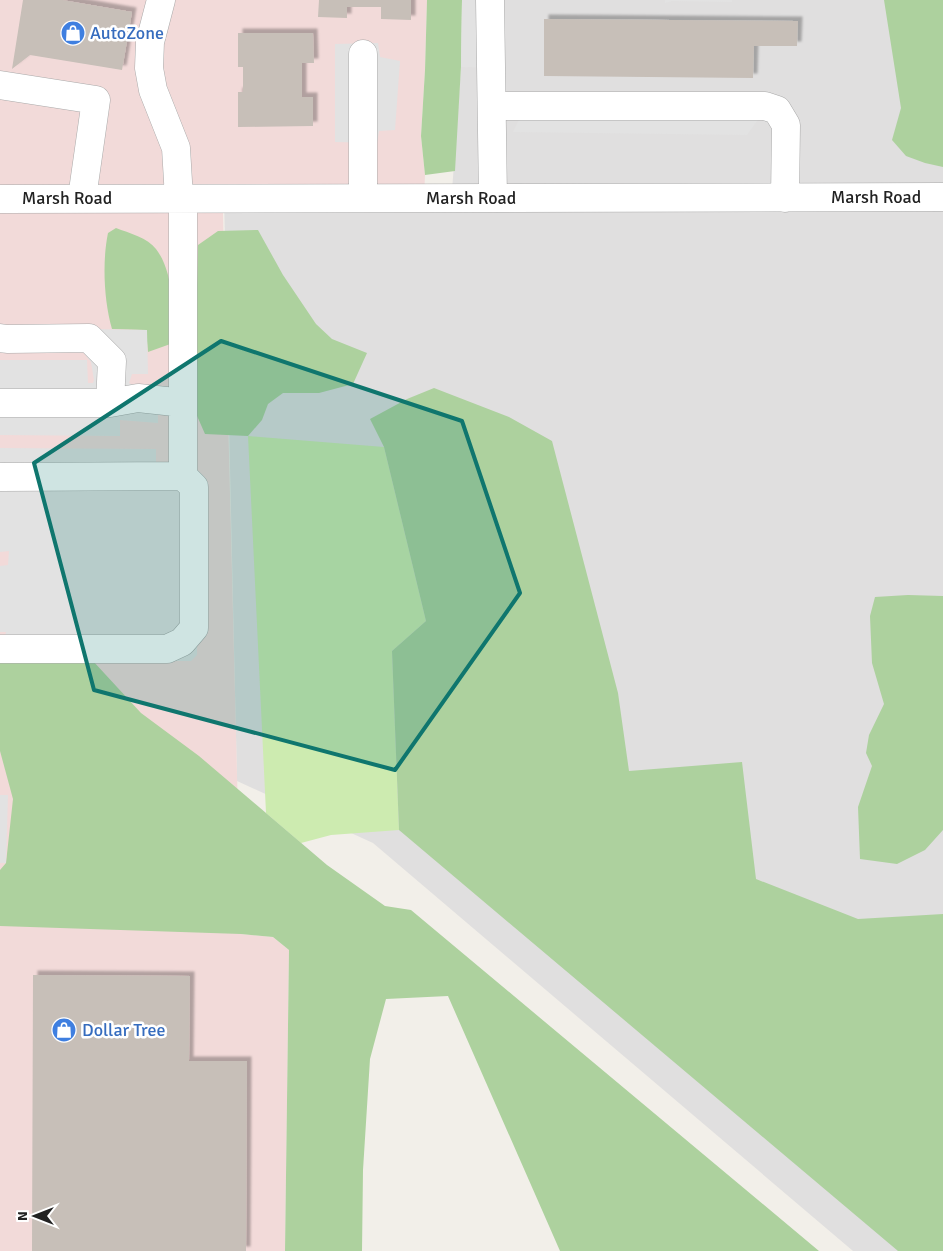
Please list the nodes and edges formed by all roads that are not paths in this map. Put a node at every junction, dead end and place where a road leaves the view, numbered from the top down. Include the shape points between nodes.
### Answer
1 (161, 0) edge
2 (490, 0) edge
3 (364, 54) dead end
4 (0, 84) edge
5 (492, 106) junction
6 (943, 197) edge
7 (82, 198) junction
8 (181, 198) junction
9 (364, 198) junction
10 (493, 198) junction
11 (785, 198) junction
12 (0, 199) edge
13 (0, 338) edge
14 (183, 393) junction
15 (0, 403) edge
16 (110, 403) junction
17 (183, 476) junction
18 (0, 477) edge
19 (0, 649) edge

1 - 8 street via 150,42 149,68 152,90 176,148
2 - 5 street
3 - 9 street
4 - 7 street via 96,100
5 - 10 street
5 - 11 street via 765,106 778,110 786,125
6 - 11 street, Marsh Road
7 - 8 street, Marsh Road
7 - 12 street, Marsh Road
8 - 9 street, Marsh Road
8 - 14 street
9 - 10 street, Marsh Road
10 - 11 street, Marsh Road
13 - 16 street via 89,338 112,361
14 - 16 street via 174,402 138,398
14 - 17 street
15 - 16 street
17 - 18 street
17 - 19 street via 194,487 194,628 182,642 167,649

